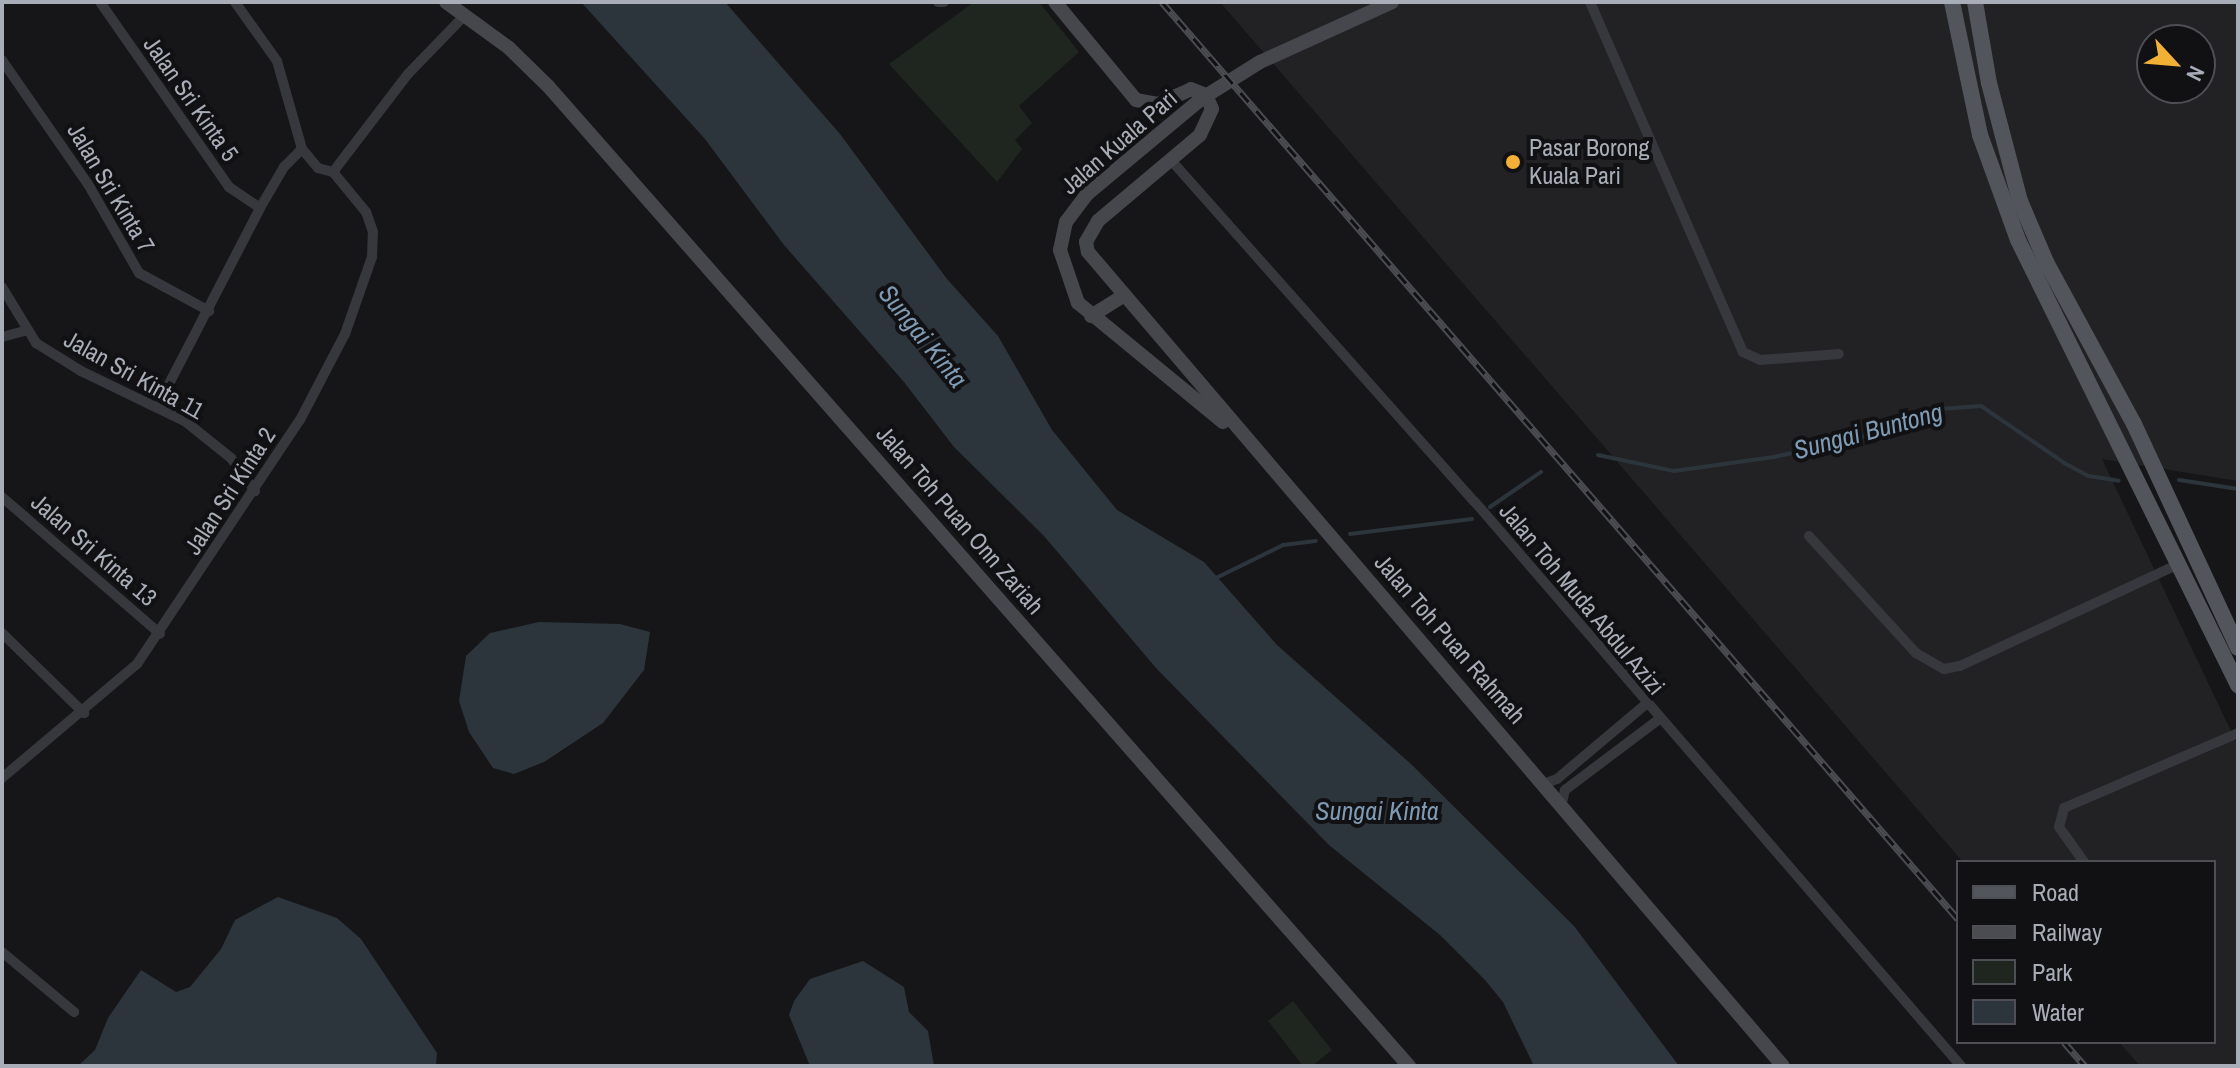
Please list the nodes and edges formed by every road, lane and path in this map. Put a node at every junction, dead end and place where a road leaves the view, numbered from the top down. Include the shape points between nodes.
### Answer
1 (100, 2) edge
2 (235, 2) edge
3 (446, 2) edge
4 (938, 2) edge
5 (944, 2) edge
6 (1055, 2) edge
7 (1392, 2) edge
8 (1590, 2) edge
9 (1952, 2) edge
10 (1975, 2) edge
11 (464, 16) junction
12 (2, 60) edge
13 (302, 149) junction
14 (1170, 159) junction
15 (333, 172) junction
16 (260, 208) junction
17 (2, 287) edge
18 (1123, 296) junction
19 (209, 311) junction
20 (1091, 316) junction
21 (25, 331) junction
22 (2, 337) edge
23 (1839, 354) dead end
24 (157, 407) junction
25 (1250, 443) junction
26 (255, 491) junction
27 (2, 497) edge
28 (1809, 536) dead end
29 (2177, 565) junction
30 (2, 633) edge
31 (160, 634) junction
32 (2238, 648) edge
33 (2238, 686) edge
34 (1645, 705) junction
35 (84, 713) junction
36 (1658, 720) junction
37 (1630, 722) junction
38 (1637, 732) junction
39 (2238, 733) edge
40 (2, 778) edge
41 (1546, 783) junction
42 (1562, 802) junction
43 (2083, 860) edge
44 (2, 952) edge
45 (74, 1012) dead end
46 (1409, 1066) edge
47 (1783, 1066) edge
48 (1961, 1066) edge

1 - 16 street, Jalan Sri Kinta 5 via 229,187
2 - 13 street via 277,61
3 - 11 street, Jalan Toh Puan Onn Zariah
4 - 5 street
6 - 14 street via 1136,100 1158,104 1191,89 1206,95 1212,109 1209,123
7 - 20 street, Jalan Kuala Pari via 1260,62 1201,99 1087,194 1061,236 1063,268 1078,303
8 - 23 street via 1743,352 1760,360
9 - 29 main road via 1980,135 2018,240
10 - 32 main road via 1989,83 2020,201 2046,262 2134,424
11 - 15 street via 408,74
11 - 46 street, Jalan Toh Puan Onn Zariah via 548,86
12 - 19 street, Jalan Sri Kinta 7 via 88,184 139,273
13 - 15 street, Jalan Sri Kinta 2 via 318,168
13 - 16 street via 284,167
14 - 18 street, Jalan Toh Puan Rahmah via 1098,221 1086,242
14 - 34 street, Jalan Toh Muda Abdul Azizi via 1475,502
15 - 26 street, Jalan Sri Kinta 2 via 366,212 373,232 372,257 345,334
16 - 19 street
17 - 21 street, Jalan Sri Kinta 11
18 - 20 street
18 - 25 street, Jalan Toh Puan Rahmah
19 - 24 street
20 - 25 street, Jalan Kuala Pari
21 - 22 street
21 - 24 street, Jalan Sri Kinta 11 via 81,371
24 - 26 street, Jalan Sri Kinta 11 via 186,422 231,458
25 - 41 street, Jalan Toh Puan Rahmah
26 - 31 street, Jalan Sri Kinta 2
27 - 31 street, Jalan Sri Kinta 13
28 - 29 street via 1916,653 1944,669
29 - 33 main road
30 - 35 street
31 - 35 street, Jalan Sri Kinta 2 via 116,687
34 - 36 street, Jalan Toh Muda Abdul Azizi
34 - 37 street
35 - 40 street, Jalan Sri Kinta 2
36 - 38 street
36 - 48 street, Jalan Toh Muda Abdul Azizi
37 - 38 street
37 - 41 street
38 - 42 street via 1565,790
39 - 43 street via 2064,808 2059,827
41 - 42 street, Jalan Toh Puan Rahmah
42 - 47 street, Jalan Toh Puan Rahmah
44 - 45 street

